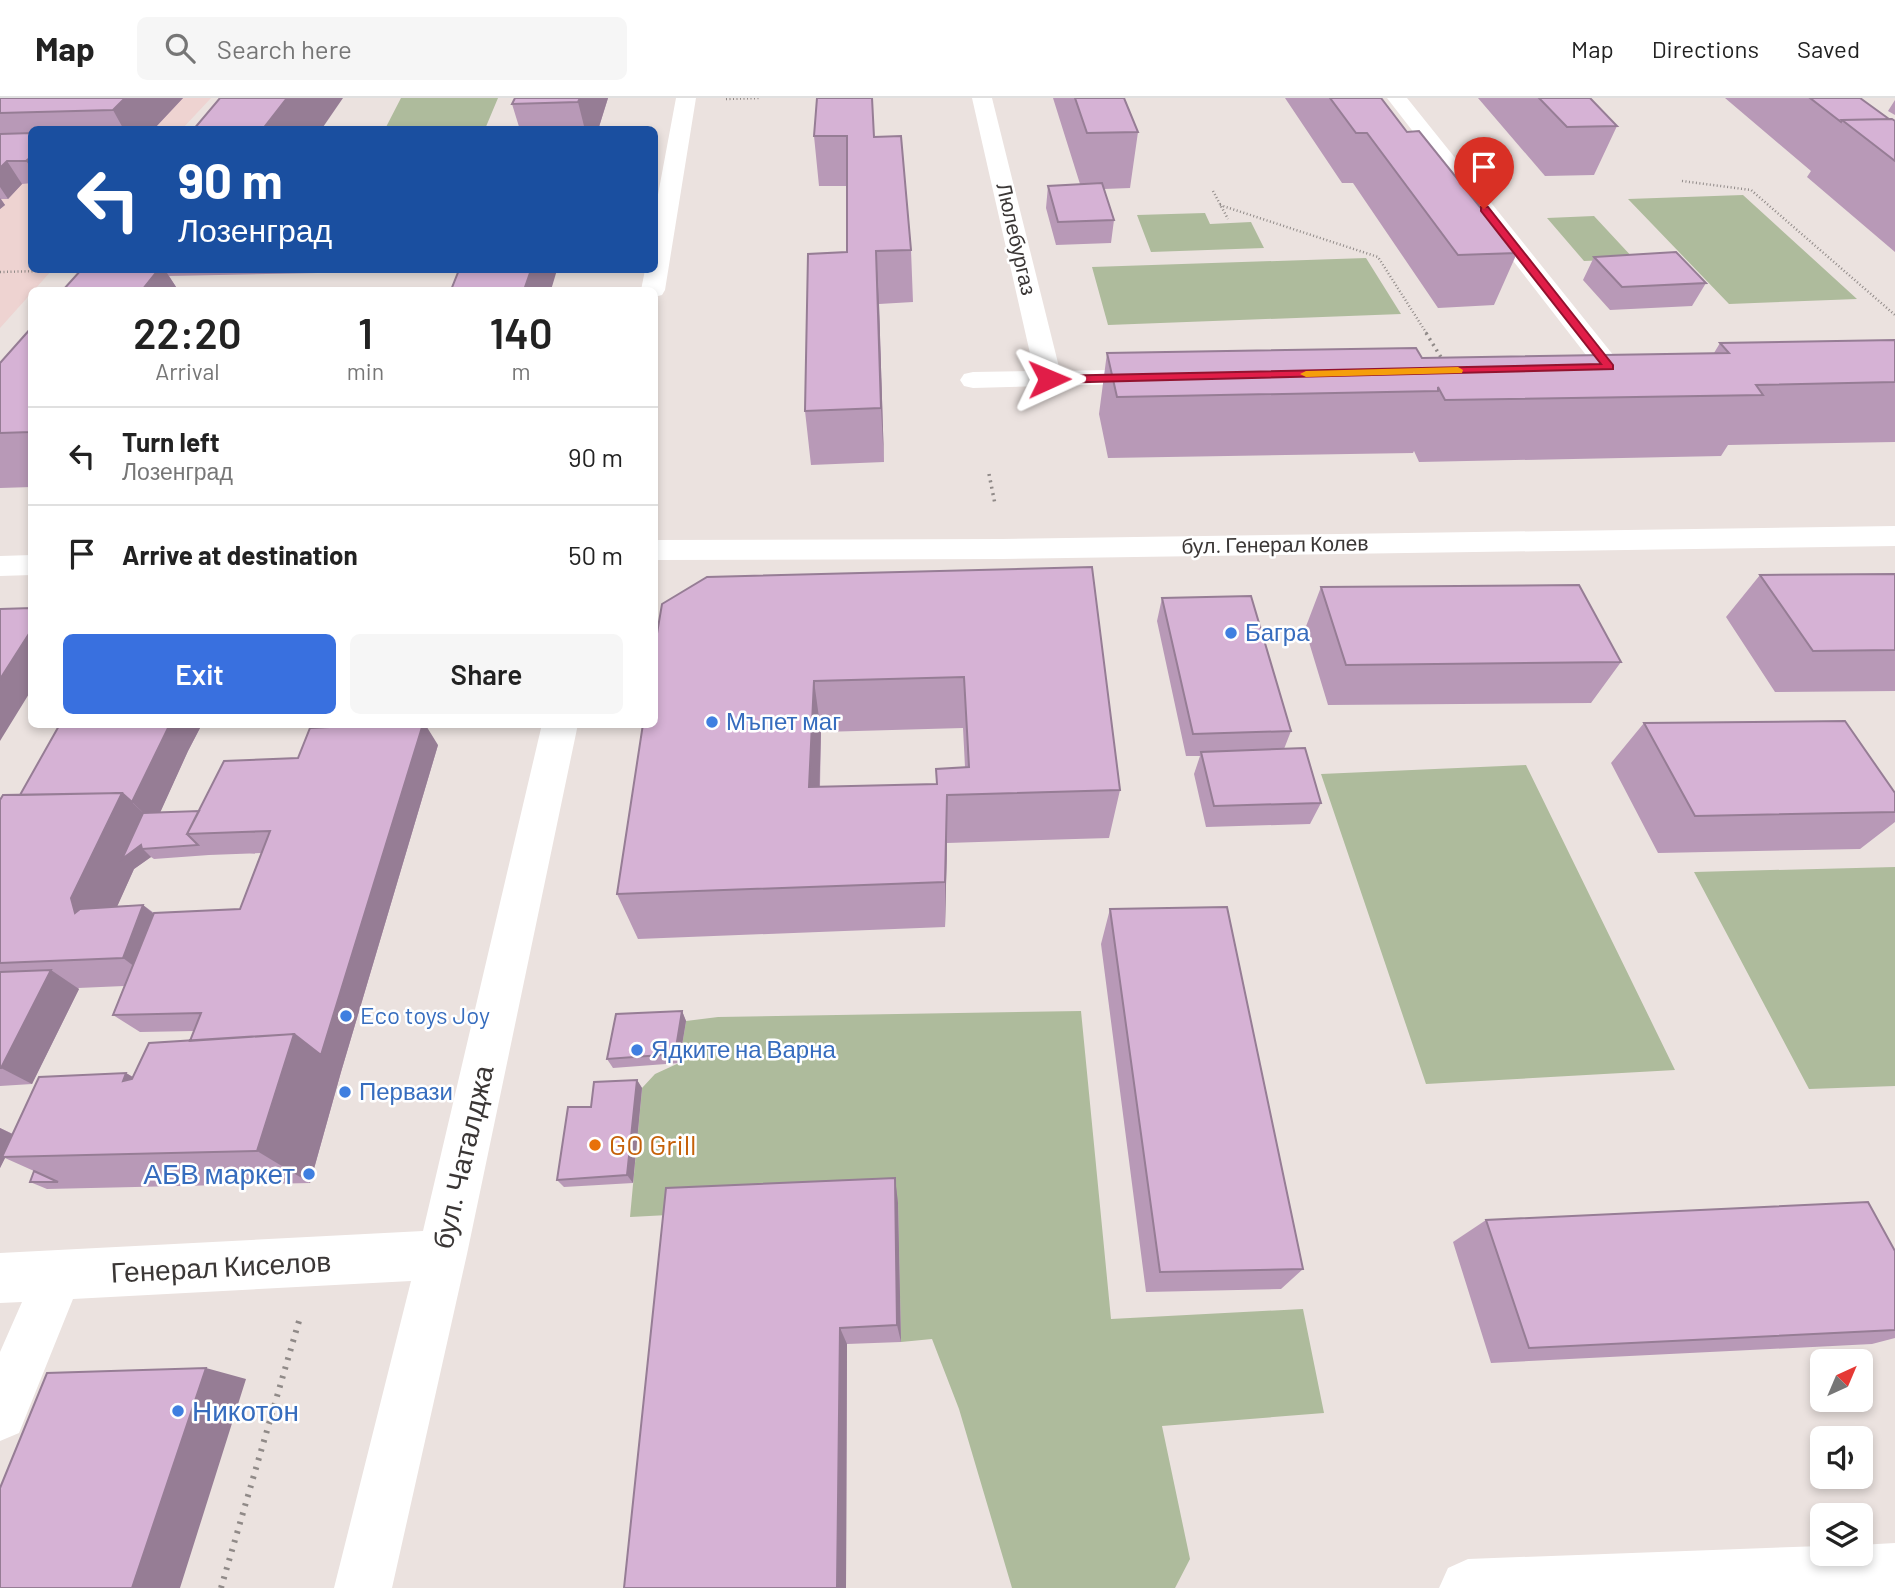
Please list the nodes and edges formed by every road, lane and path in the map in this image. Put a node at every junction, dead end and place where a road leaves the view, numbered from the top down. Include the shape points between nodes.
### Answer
1 (686, 98) edge
2 (982, 98) edge
3 (1397, 98) edge
4 (1682, 181) dead end
5 (1213, 191) dead end
6 (1220, 205) junction
7 (1228, 219) dead end
8 (658, 261) edge
9 (28, 271) edge
10 (0, 272) edge
11 (1895, 315) edge
12 (1609, 367) junction
13 (1636, 367) edge
14 (1582, 368) edge
15 (1449, 371) edge
16 (1173, 377) edge
17 (1049, 379) junction
18 (973, 380) dead end
19 (1895, 536) edge
20 (658, 550) edge
21 (28, 565) edge
22 (0, 566) edge
23 (559, 728) edge
24 (442, 1254) junction
25 (316, 1263) junction
26 (58, 1276) junction
27 (0, 1278) edge
28 (0, 1413) edge
29 (1895, 1572) edge
30 (220, 1588) edge
31 (363, 1588) edge
32 (1468, 1588) edge

1 - 8 street
2 - 17 street, Люлебургаз
3 - 12 street
4 - 11 path via 1751,190
5 - 6 path
6 - 7 path
6 - 15 path via 1378,257
9 - 10 path
12 - 13 street
12 - 14 street
16 - 17 street
17 - 18 street
19 - 20 street, бул. Генерал Колев
21 - 22 street
23 - 24 street, бул. Чаталджа
24 - 25 street, Генерал Киселов
24 - 31 street, бул. Чаталджа
25 - 26 street, Генерал Киселов
25 - 30 path
26 - 27 street, Генерал Киселов
26 - 28 street
29 - 32 street

